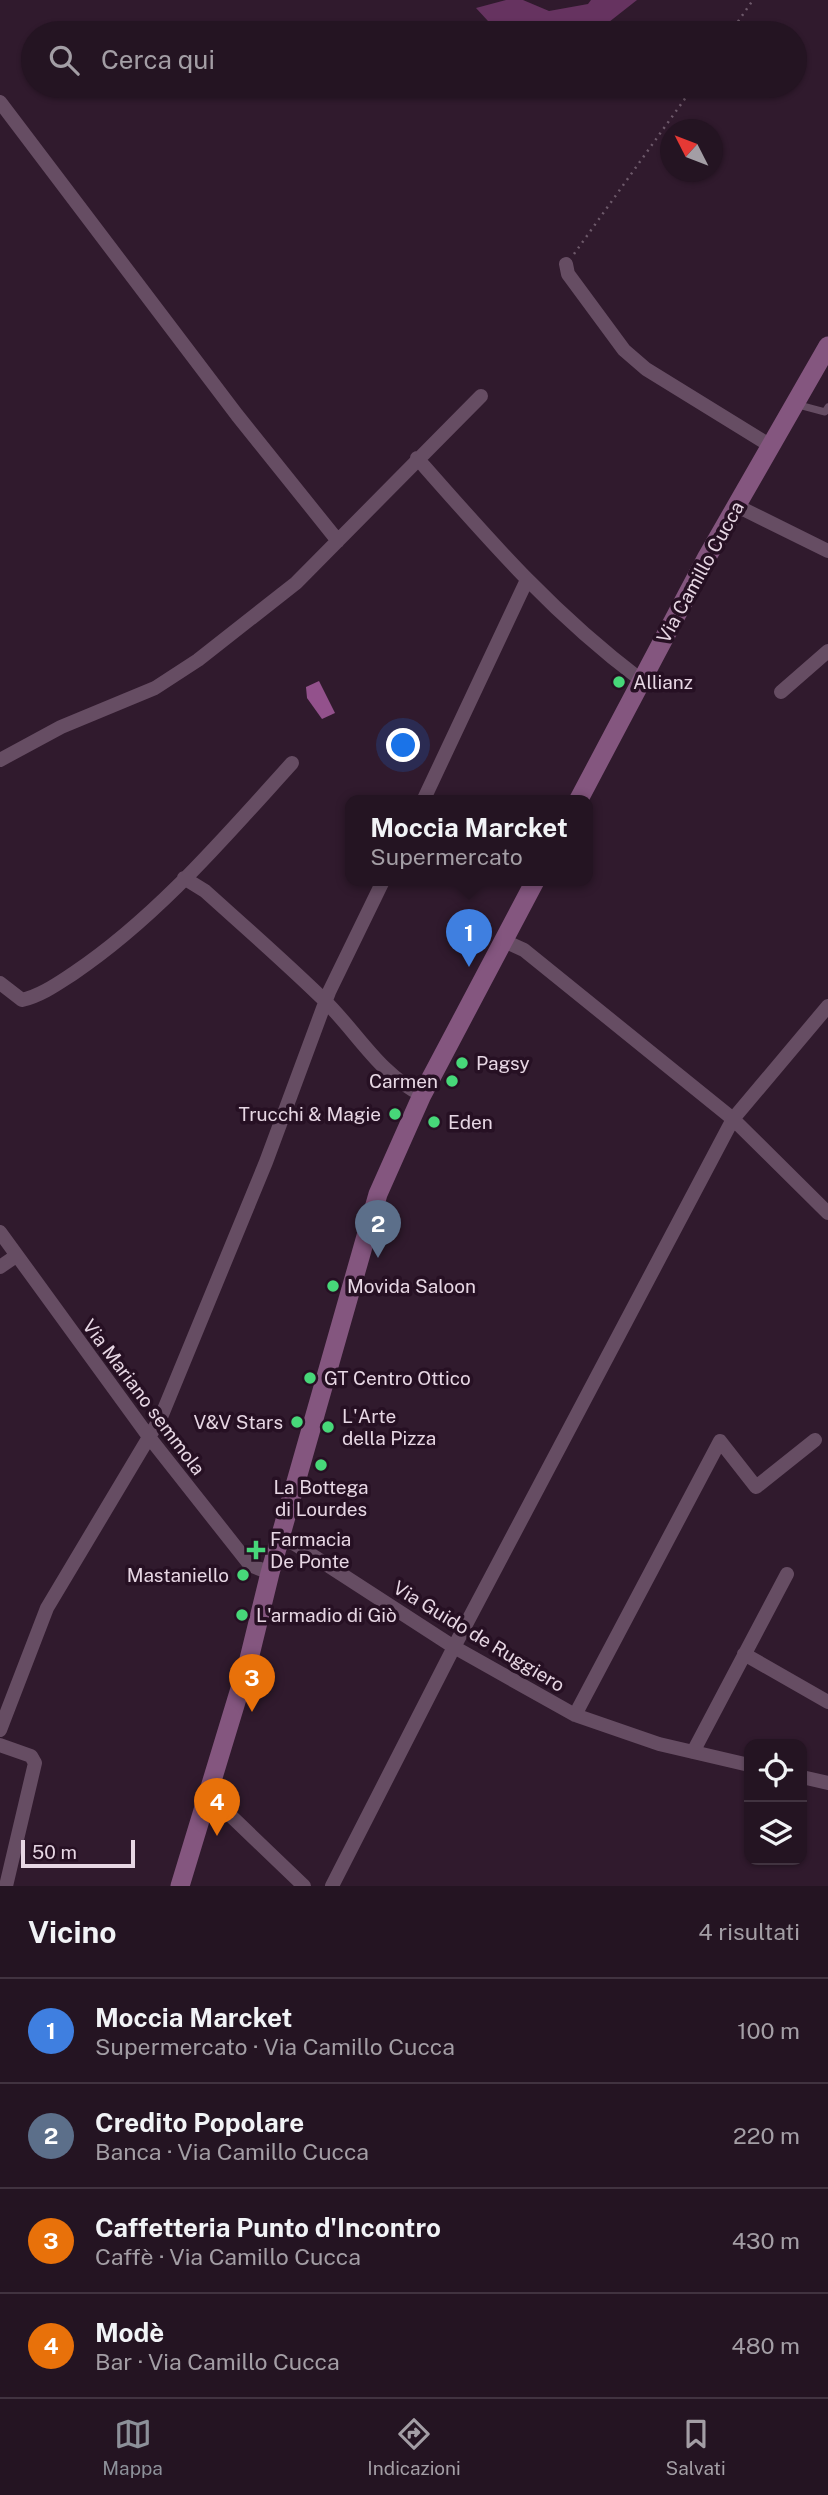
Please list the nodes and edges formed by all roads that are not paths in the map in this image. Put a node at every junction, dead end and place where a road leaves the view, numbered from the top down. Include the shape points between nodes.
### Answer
1 (0, 102) edge
2 (566, 264) road end
3 (826, 353) edge
4 (481, 396) dead end
5 (795, 404) junction
6 (828, 407) edge
7 (771, 446) junction
8 (417, 458) junction
9 (737, 506) junction
10 (338, 541) junction
11 (828, 551) edge
12 (526, 582) junction
13 (828, 650) edge
14 (641, 680) junction
15 (781, 692) dead end
16 (0, 760) edge
17 (292, 763) dead end
18 (426, 795) edge
19 (581, 795) edge
20 (184, 878) junction
21 (381, 886) edge
22 (533, 886) edge
23 (504, 941) junction
24 (0, 983) edge
25 (326, 1001) junction
26 (828, 1006) edge
27 (422, 1096) junction
28 (733, 1119) junction
29 (828, 1213) edge
30 (0, 1232) edge
31 (16, 1256) junction
32 (0, 1267) edge
33 (149, 1437) junction
34 (816, 1440) dead end
35 (280, 1539) junction
36 (270, 1573) junction
37 (787, 1574) dead end
38 (454, 1647) junction
39 (744, 1654) junction
40 (828, 1702) edge
41 (575, 1715) junction
42 (0, 1730) edge
43 (0, 1745) edge
44 (693, 1752) junction
45 (744, 1764) edge
46 (807, 1777) edge
47 (826, 1779) edge
48 (208, 1794) junction
49 (6, 1886) edge
50 (180, 1886) edge
51 (304, 1886) edge
52 (332, 1886) edge

1 - 10 street
2 - 7 street via 568,274 624,350 646,369
3 - 5 street, Via Camillo Cucca
4 - 8 street
5 - 6 lane via 825,412
5 - 7 street, Via Camillo Cucca
7 - 9 street, Via Camillo Cucca
8 - 10 street
8 - 12 street
9 - 11 street
9 - 14 street, Via Camillo Cucca
10 - 16 street via 280,597 155,688 61,727
12 - 14 street via 592,643
12 - 18 street
13 - 15 street
14 - 19 street, Via Camillo Cucca
17 - 20 street
20 - 24 street via 107,950 38,996 22,1000
20 - 25 street via 205,891
21 - 25 street
22 - 23 street
23 - 27 street
23 - 28 street via 524,950
25 - 27 street via 371,1057
25 - 33 street via 266,1162
26 - 28 street
27 - 35 street via 378,1194
28 - 29 street
28 - 38 street
30 - 31 street, Via Mariano semmola
31 - 32 street
31 - 33 street, Via Mariano semmola
33 - 36 street, Via Mariano semmola via 250,1565
33 - 42 street via 47,1608
34 - 41 street via 756,1487 720,1441
35 - 36 street
35 - 38 street, Via Guido de Ruggiero via 295,1544
36 - 48 street
37 - 39 street
38 - 41 street, Via Guido de Ruggiero
38 - 52 street
39 - 40 street
39 - 44 street
41 - 44 street, Via Guido de Ruggiero
43 - 49 street via 31,1756 35,1763
44 - 45 street, Via Guido de Ruggiero
46 - 47 street
48 - 50 street
48 - 51 street

